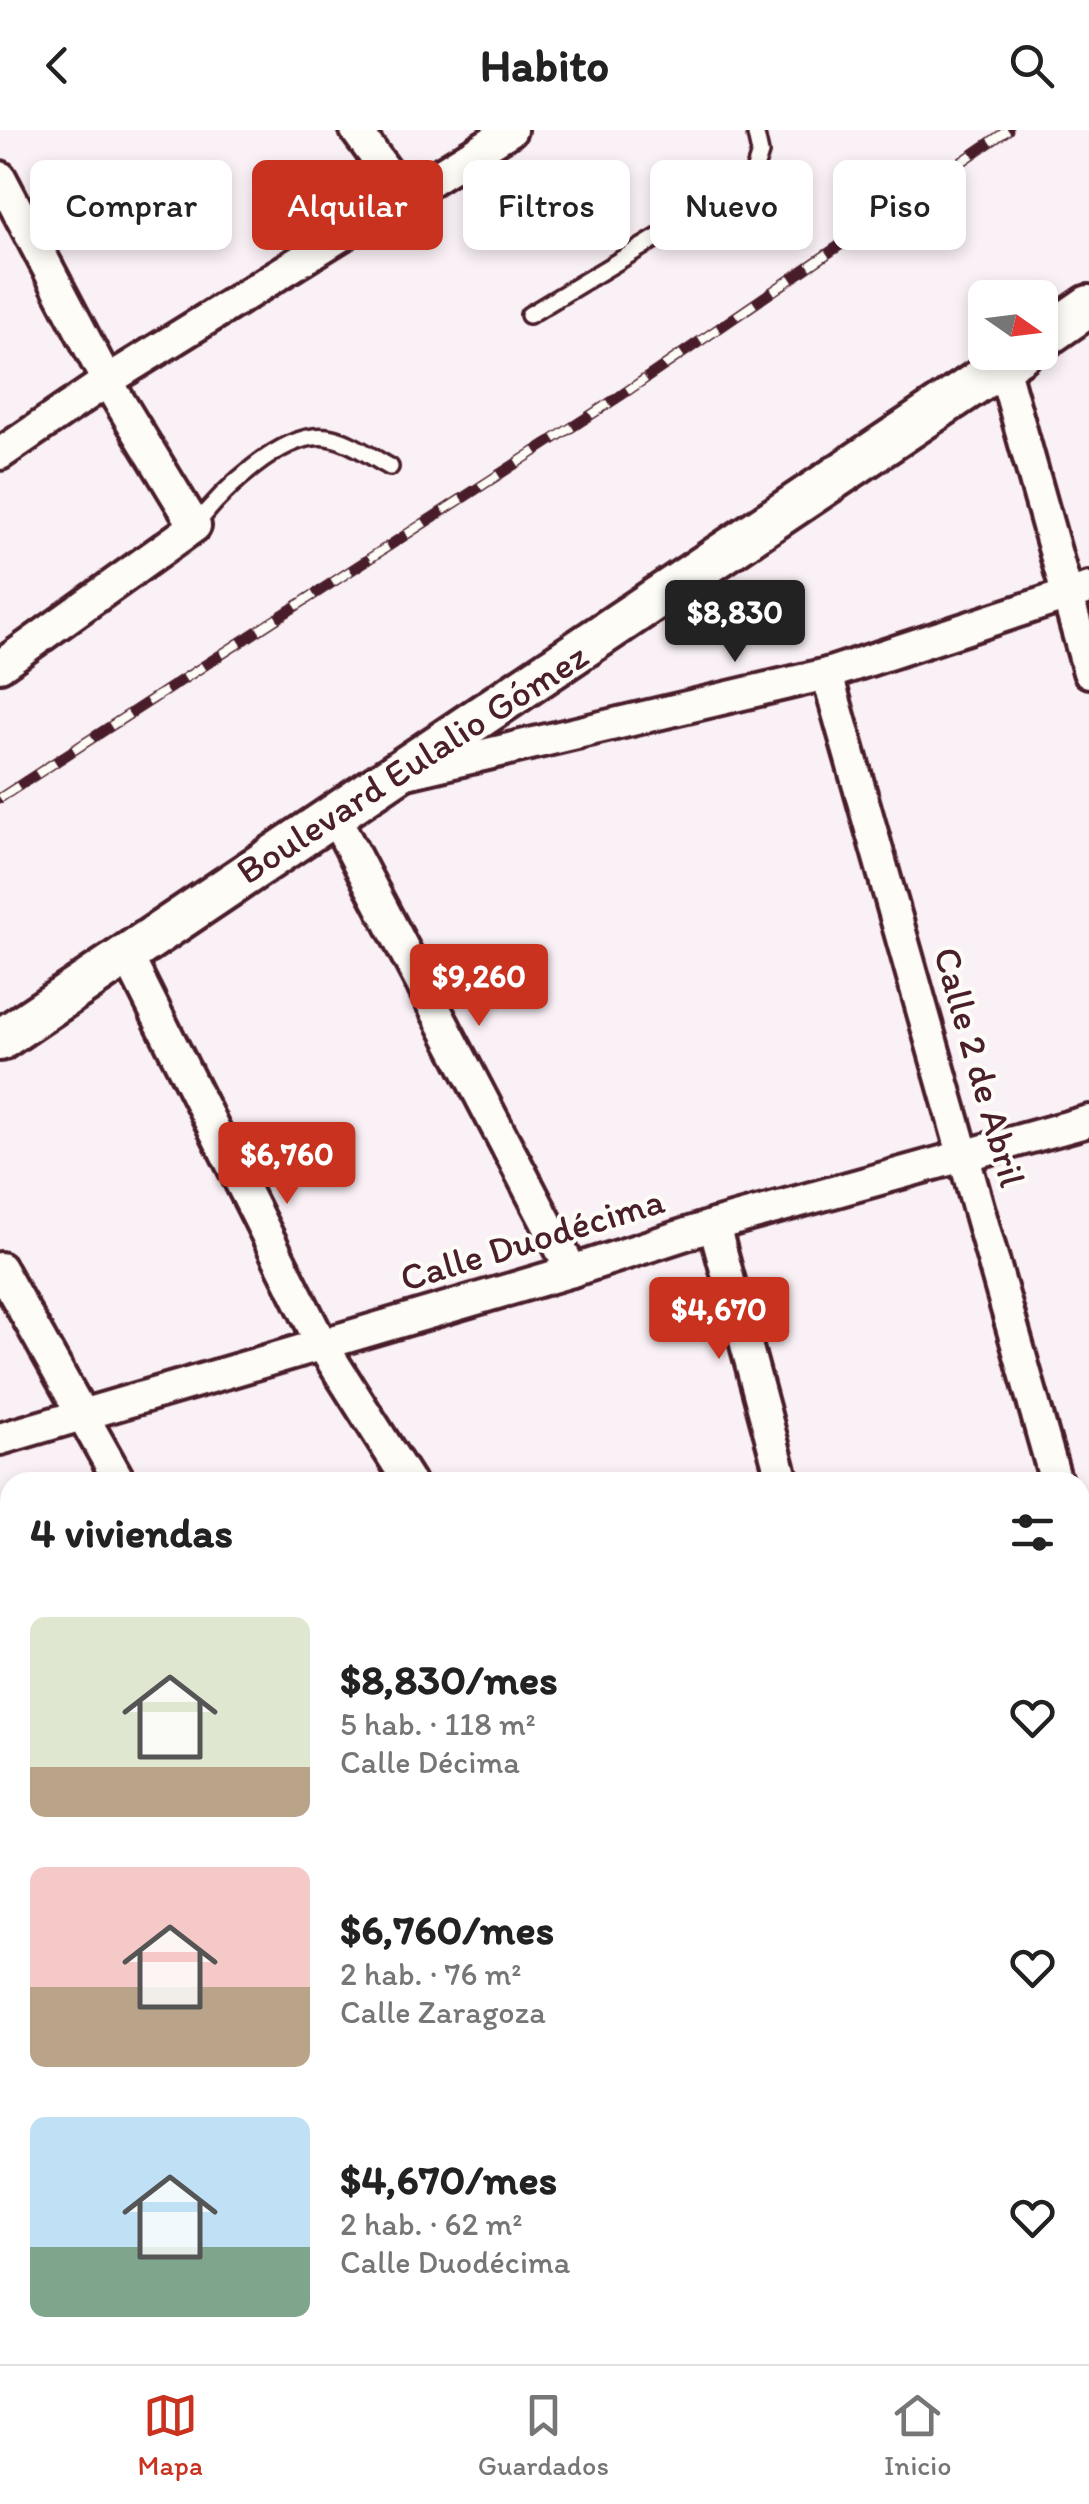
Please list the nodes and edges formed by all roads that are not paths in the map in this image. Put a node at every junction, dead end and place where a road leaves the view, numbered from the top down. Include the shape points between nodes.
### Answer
1 (356, 130) edge
2 (511, 130) edge
3 (755, 130) edge
4 (378, 160) edge
5 (443, 172) edge
6 (0, 177) edge
7 (317, 250) edge
8 (1089, 306) edge
9 (529, 315) dead end
10 (1058, 328) edge
11 (997, 370) edge
12 (1016, 370) edge
13 (107, 381) junction
14 (0, 454) edge
15 (390, 467) dead end
16 (195, 526) junction
17 (1078, 592) edge
18 (0, 666) edge
19 (1089, 672) edge
20 (828, 674) junction
21 (391, 777) junction
22 (333, 814) junction
23 (126, 953) junction
24 (0, 1040) edge
25 (1089, 1120) edge
26 (964, 1158) junction
27 (714, 1225) junction
28 (0, 1268) edge
29 (572, 1271) junction
30 (321, 1343) junction
31 (80, 1414) junction
32 (0, 1439) edge
33 (114, 1472) edge
34 (403, 1472) edge
35 (780, 1472) edge
36 (1053, 1472) edge

1 - 4 street
2 - 5 street
3 - 9 lane via 760,152 751,181
6 - 13 street
7 - 13 street
8 - 10 main road
11 - 21 main road, Boulevard Eulalio Gómez
12 - 17 street
13 - 14 street
13 - 16 street
15 - 16 lane via 338,439 304,438 250,468
16 - 18 street
17 - 19 street
17 - 20 street
20 - 21 street
20 - 26 street, Calle 2 de Abril
21 - 22 main road, Boulevard Eulalio Gómez
22 - 23 main road, Boulevard Eulalio Gómez
22 - 29 street
23 - 24 main road, Boulevard Eulalio Gómez
23 - 30 street
25 - 26 street, Calle Duodécima
26 - 27 street, Calle Duodécima
26 - 36 street, Calle 2 de Abril
27 - 29 street, Calle Duodécima
27 - 35 street
28 - 31 street
29 - 30 street, Calle Duodécima
30 - 31 street, Calle Duodécima
30 - 34 street
31 - 32 street, Calle Duodécima
31 - 33 street

